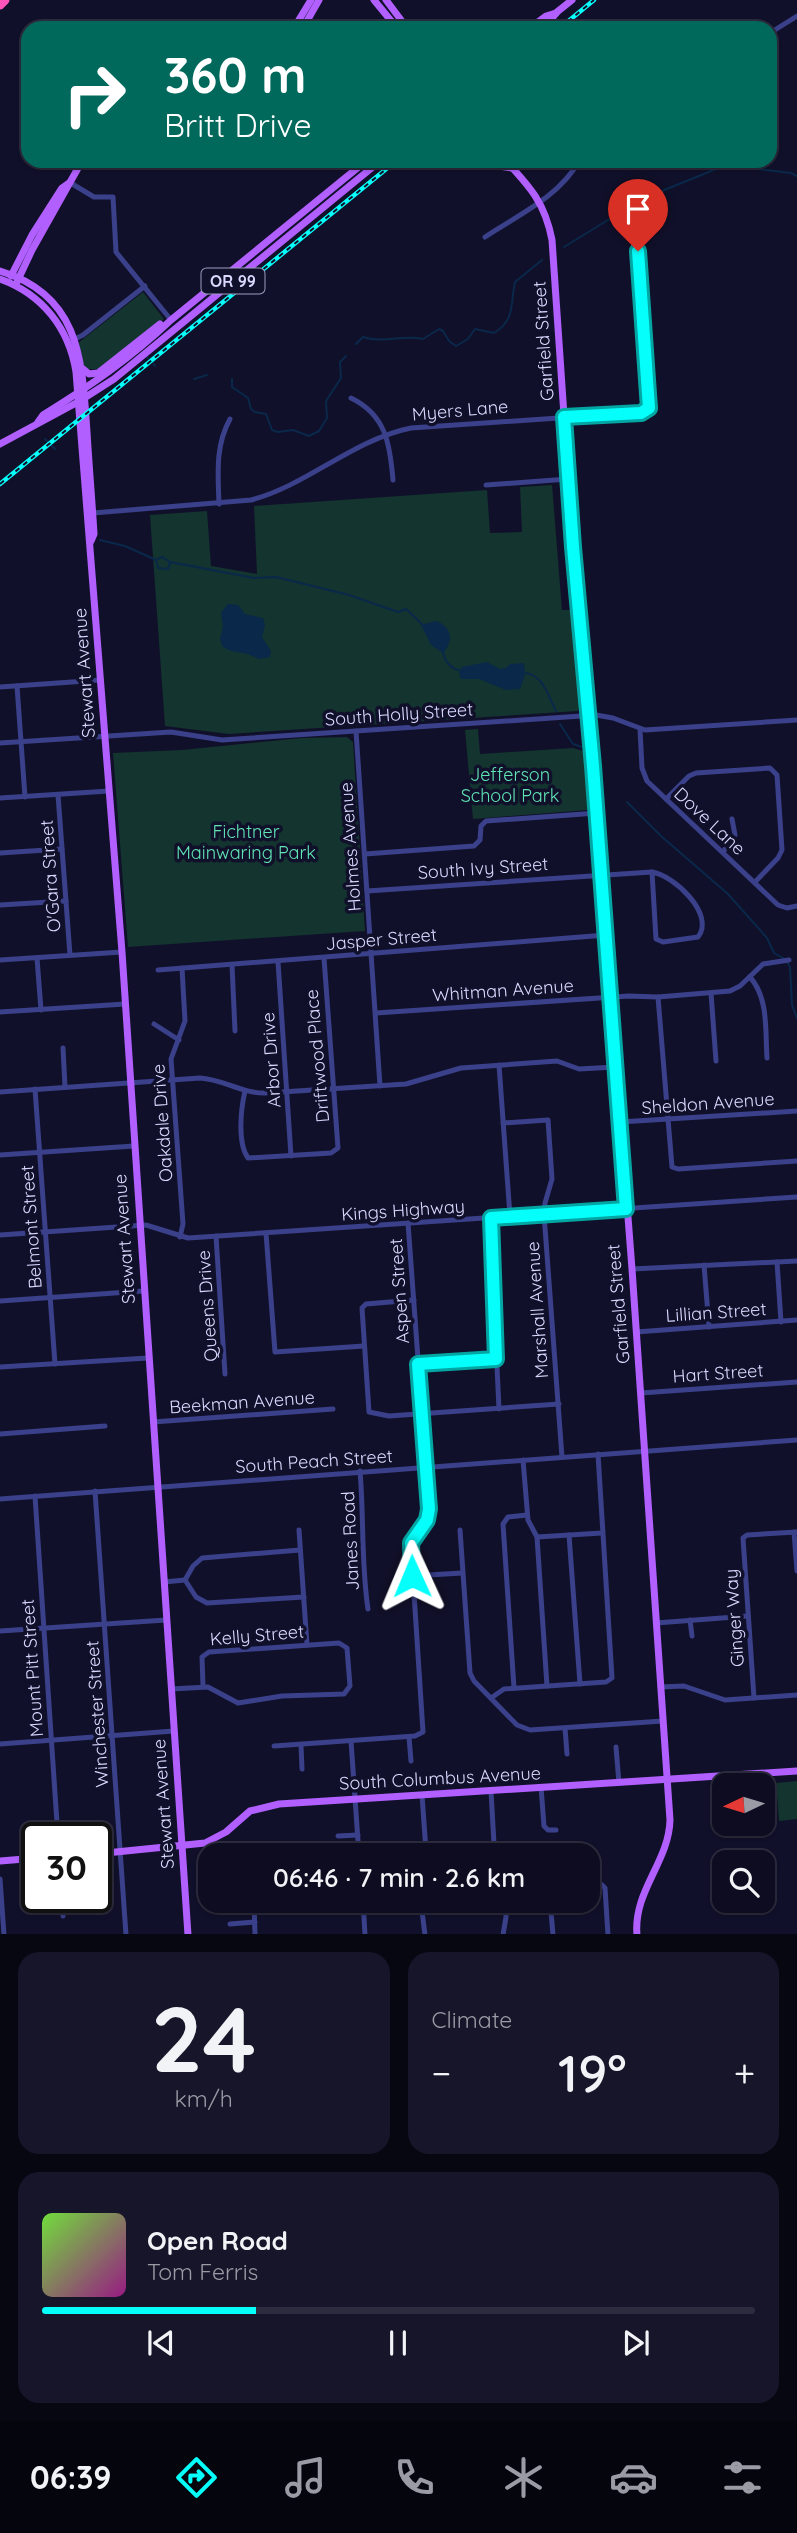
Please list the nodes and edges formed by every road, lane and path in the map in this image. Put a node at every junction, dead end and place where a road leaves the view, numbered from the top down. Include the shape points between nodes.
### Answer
1 (5, 0) edge
2 (311, 0) edge
3 (319, 0) edge
4 (374, 0) edge
5 (386, 0) edge
6 (572, 0) edge
7 (0, 5) edge
8 (557, 12) junction
9 (797, 16) edge
10 (301, 21) edge
11 (303, 21) edge
12 (391, 21) edge
13 (402, 21) edge
14 (539, 21) edge
15 (550, 21) edge
16 (777, 29) edge
17 (78, 168) edge
18 (356, 168) edge
19 (372, 168) edge
20 (512, 168) edge
21 (574, 168) edge
22 (69, 182) junction
23 (539, 201) junction
24 (635, 213) dead end
25 (485, 237) dead end
26 (0, 271) edge
27 (224, 277) junction
28 (11, 280) edge
29 (145, 286) junction
30 (171, 320) junction
31 (176, 329) junction
32 (75, 339) junction
33 (82, 369) junction
34 (81, 396) junction
35 (351, 398) dead end
36 (564, 417) junction
37 (230, 419) dead end
38 (385, 435) junction
39 (0, 444) edge
40 (83, 476) junction
41 (568, 479) junction
42 (393, 480) dead end
43 (486, 485) dead end
44 (219, 504) junction
45 (93, 513) junction
46 (91, 541) junction
47 (101, 680) junction
48 (17, 686) junction
49 (0, 687) edge
50 (589, 716) junction
51 (797, 720) edge
52 (640, 729) junction
53 (356, 731) junction
54 (104, 736) junction
55 (21, 742) junction
56 (0, 743) edge
57 (109, 791) junction
58 (58, 795) junction
59 (25, 797) junction
60 (0, 799) edge
61 (666, 799) junction
62 (597, 813) junction
63 (732, 818) dead end
64 (62, 849) junction
65 (723, 852) junction
66 (0, 853) edge
67 (365, 854) junction
68 (652, 872) junction
69 (601, 874) junction
70 (755, 882) junction
71 (367, 891) junction
72 (66, 901) junction
73 (0, 905) edge
74 (797, 906) edge
75 (606, 935) junction
76 (122, 952) junction
77 (372, 953) junction
78 (70, 955) junction
79 (37, 958) junction
80 (324, 958) junction
81 (0, 960) edge
82 (785, 960) dead end
83 (278, 962) junction
84 (233, 965) junction
85 (182, 968) junction
86 (158, 970) dead end
87 (750, 977) junction
88 (711, 993) junction
89 (610, 997) junction
90 (658, 997) junction
91 (125, 1004) junction
92 (41, 1010) junction
93 (0, 1012) edge
94 (376, 1013) junction
95 (154, 1024) dead end
96 (235, 1031) dead end
97 (178, 1040) junction
98 (63, 1048) dead end
99 (767, 1058) dead end
100 (716, 1061) dead end
101 (499, 1065) junction
102 (615, 1067) junction
103 (172, 1080) junction
104 (131, 1083) junction
105 (380, 1086) junction
106 (65, 1087) junction
107 (35, 1089) junction
108 (333, 1089) junction
109 (245, 1091) junction
110 (0, 1092) edge
111 (287, 1092) junction
112 (797, 1111) edge
113 (667, 1119) junction
114 (620, 1122) junction
115 (503, 1123) junction
116 (134, 1146) junction
117 (41, 1152) junction
118 (0, 1155) edge
119 (291, 1156) junction
120 (797, 1161) edge
121 (797, 1197) edge
122 (626, 1209) junction
123 (544, 1214) junction
124 (510, 1216) junction
125 (491, 1218) junction
126 (408, 1223) junction
127 (139, 1225) junction
128 (46, 1231) junction
129 (266, 1233) junction
130 (0, 1234) edge
131 (216, 1236) junction
132 (180, 1237) junction
133 (797, 1261) edge
134 (777, 1262) junction
135 (704, 1265) junction
136 (632, 1269) junction
137 (143, 1291) junction
138 (50, 1297) junction
139 (414, 1300) junction
140 (0, 1301) edge
141 (797, 1320) edge
142 (781, 1322) junction
143 (709, 1327) junction
144 (636, 1332) junction
145 (364, 1346) junction
146 (148, 1358) junction
147 (496, 1359) junction
148 (55, 1364) junction
149 (418, 1364) junction
150 (0, 1367) edge
151 (225, 1374) dead end
152 (797, 1382) edge
153 (641, 1393) junction
154 (559, 1404) junction
155 (332, 1409) dead end
156 (499, 1409) junction
157 (421, 1414) junction
158 (153, 1422) junction
159 (105, 1426) dead end
160 (0, 1434) edge
161 (797, 1440) edge
162 (645, 1451) junction
163 (598, 1454) junction
164 (562, 1457) junction
165 (523, 1460) junction
166 (426, 1467) junction
167 (360, 1471) junction
168 (157, 1487) junction
169 (95, 1491) junction
170 (34, 1496) junction
171 (0, 1499) edge
172 (527, 1515) junction
173 (299, 1530) dead end
174 (460, 1530) dead end
175 (603, 1532) junction
176 (796, 1532) edge
177 (569, 1535) junction
178 (537, 1537) junction
179 (300, 1550) junction
180 (797, 1571) edge
181 (462, 1573) junction
182 (412, 1576) junction
183 (185, 1580) junction
184 (164, 1582) junction
185 (304, 1597) junction
186 (368, 1609) dead end
187 (748, 1616) junction
188 (166, 1620) junction
189 (690, 1620) junction
190 (105, 1623) junction
191 (656, 1623) junction
192 (43, 1628) junction
193 (0, 1631) edge
194 (692, 1636) dead end
195 (307, 1645) junction
196 (580, 1684) junction
197 (203, 1686) junction
198 (547, 1686) junction
199 (660, 1687) junction
200 (514, 1688) junction
201 (171, 1689) junction
202 (797, 1695) edge
203 (491, 1698) junction
204 (754, 1698) junction
205 (663, 1721) junction
206 (565, 1728) junction
207 (174, 1731) junction
208 (113, 1735) junction
209 (409, 1737) junction
210 (51, 1740) junction
211 (351, 1741) junction
212 (0, 1744) edge
213 (301, 1745) junction
214 (274, 1746) dead end
215 (616, 1747) dead end
216 (567, 1754) dead end
217 (411, 1761) dead end
218 (302, 1769) dead end
219 (797, 1771) edge
220 (667, 1780) junction
221 (619, 1783) junction
222 (541, 1787) junction
223 (491, 1791) junction
224 (422, 1795) junction
225 (355, 1798) junction
226 (57, 1822) edge
227 (556, 1830) dead end
228 (358, 1835) junction
229 (338, 1836) dead end
230 (358, 1843) edge
231 (425, 1843) edge
232 (495, 1843) edge
233 (182, 1847) junction
234 (120, 1852) junction
235 (112, 1853) edge
236 (21, 1859) edge
237 (0, 1861) edge
238 (0, 1879) edge
239 (600, 1885) edge
240 (63, 1913) edge
241 (254, 1913) edge
242 (364, 1913) edge
243 (422, 1913) edge
244 (506, 1913) edge
245 (551, 1913) edge
246 (63, 1916) dead end
247 (254, 1923) junction
248 (230, 1924) dead end
249 (4, 1934) edge
250 (126, 1934) edge
251 (181, 1934) edge
252 (188, 1934) edge
253 (255, 1934) edge
254 (365, 1934) edge
255 (425, 1934) edge
256 (503, 1934) edge
257 (553, 1934) edge
258 (608, 1934) edge
259 (637, 1934) edge

1 - 7 highway
2 - 10 main road
3 - 11 main road
4 - 12 main road
5 - 13 main road
6 - 8 main road
8 - 14 main road
8 - 15 main road
9 - 16 street
17 - 22 main road
18 - 27 main road, OR 99
19 - 31 main road, OR 99
20 - 23 main road, Garfield Street
21 - 23 street via 563,184
22 - 28 main road via 32,235
22 - 29 street via 94,197 113,197 117,252
23 - 25 street
23 - 36 main road, Garfield Street via 552,240
24 - 36 street, Myers Lane via 649,408 641,413
26 - 28 main road
27 - 30 main road, OR 99
27 - 31 main road
28 - 32 main road via 39,290 56,306
28 - 34 main road via 62,329 75,362
29 - 30 street
29 - 32 street
30 - 33 main road via 98,373
30 - 34 main road, OR 99
31 - 34 main road, OR 99 via 114,379
32 - 33 main road
33 - 34 main road
34 - 39 main road, OR 99
34 - 40 main road, Stewart Avenue
34 - 45 main road, Stewart Avenue
35 - 38 street via 379,419
36 - 38 street, Myers Lane via 421,426
36 - 41 main road, Garfield Street
37 - 44 street via 218,461
38 - 42 street
38 - 44 street, Myers Lane via 273,492
40 - 45 main road
40 - 46 main road, Stewart Avenue
41 - 43 street
41 - 50 main road, Garfield Street
44 - 45 street, Myers Lane
45 - 46 main road, Stewart Avenue
46 - 47 main road, Stewart Avenue
47 - 48 street
47 - 54 main road, Stewart Avenue
48 - 49 street
48 - 55 street, O'Gara Street
50 - 52 street, South Holly Street via 606,716
50 - 53 street, South Holly Street
50 - 62 main road, Garfield Street
51 - 52 street, South Holly Street
52 - 61 street, Dove Lane via 643,776
53 - 54 street, South Holly Street via 222,740 171,732
53 - 67 street, Holmes Avenue
54 - 55 street, South Holly Street
54 - 57 main road, Stewart Avenue
55 - 56 street, South Holly Street
55 - 59 street, O'Gara Street
57 - 58 street
57 - 76 main road, Stewart Avenue
58 - 59 street
58 - 64 street, O'Gara Street
59 - 60 street
61 - 65 street, Dove Lane
61 - 70 street via 692,774 775,771 782,850
62 - 67 street via 486,821 474,846
62 - 69 main road, Garfield Street
63 - 65 street via 735,835
64 - 66 street
64 - 72 street, O'Gara Street
65 - 70 street, Dove Lane
67 - 71 street, Holmes Avenue
68 - 68 street via 666,876 697,905 702,926 698,937 656,939
68 - 69 street, South Ivy Street
69 - 71 street, South Ivy Street
69 - 75 main road, Garfield Street
70 - 74 street, Dove Lane via 778,905
71 - 77 street, Holmes Avenue
72 - 73 street
72 - 78 street, O'Gara Street
75 - 77 street, Jasper Street
75 - 89 main road, Garfield Street
76 - 78 street
76 - 91 main road, Stewart Avenue
77 - 80 street, Jasper Street
77 - 94 street, Holmes Avenue
78 - 79 street
79 - 81 street
79 - 92 street, O'Gara Street
80 - 83 street, Jasper Street
80 - 108 street, Driftwood Place
82 - 87 street, Whitman Avenue via 763,964
83 - 84 street, Jasper Street
83 - 111 street, Arbor Drive
84 - 85 street, Jasper Street
84 - 96 street
85 - 86 street, Jasper Street
85 - 97 street, Oakdale Drive via 186,1021
87 - 88 street, Whitman Avenue via 733,990
87 - 99 street via 763,999
88 - 90 street, Whitman Avenue
88 - 100 street
89 - 90 street, Whitman Avenue
89 - 94 street, Whitman Avenue
89 - 102 main road, Garfield Street
90 - 113 street
91 - 92 street
91 - 104 main road, Stewart Avenue
92 - 93 street
94 - 105 street, Holmes Avenue
95 - 97 street
97 - 103 street, Oakdale Drive via 171,1056
98 - 106 street
101 - 102 street via 557,1061 584,1069
101 - 105 street via 461,1068 414,1083
101 - 115 street
102 - 114 main road, Garfield Street
103 - 104 street
103 - 109 street via 212,1079
103 - 132 street, Oakdale Drive via 183,1224
104 - 106 street
104 - 116 main road, Stewart Avenue
105 - 108 street
106 - 107 street
107 - 110 street
107 - 117 street, Belmont Street
108 - 111 street
108 - 119 street, Driftwood Place via 336,1151
109 - 111 street
109 - 119 street via 241,1115 246,1156
111 - 119 street, Arbor Drive
112 - 113 street, Sheldon Avenue
113 - 114 street, Sheldon Avenue
113 - 120 street via 673,1167 678,1170
114 - 122 main road, Garfield Street
115 - 123 street, Marshall Avenue via 548,1119 552,1179
115 - 124 street
116 - 117 street
116 - 127 main road, Stewart Avenue
117 - 118 street
117 - 128 street, Belmont Street
121 - 122 street, Kings Highway
122 - 123 street, Kings Highway
122 - 136 main road, Garfield Street
123 - 124 street, Kings Highway
123 - 154 street, Marshall Avenue
124 - 125 street, Kings Highway
125 - 126 street, Kings Highway
125 - 147 street
126 - 129 street, Kings Highway
126 - 139 street, Aspen Street
127 - 128 street, Kings Highway
127 - 132 street, Kings Highway
127 - 137 main road, Stewart Avenue
128 - 130 street, Kings Highway
128 - 138 street, Belmont Street
129 - 131 street, Kings Highway
129 - 145 street via 275,1352
131 - 132 street, Kings Highway
131 - 151 street, Queens Drive
133 - 134 street
134 - 135 street
134 - 142 street
135 - 136 street
135 - 143 street
136 - 144 main road, Garfield Street
137 - 138 street
137 - 146 main road, Stewart Avenue
138 - 140 street
138 - 148 street, Belmont Street
139 - 145 street via 363,1306
139 - 149 street, Aspen Street
141 - 142 street, Lillian Street
142 - 143 street, Lillian Street
143 - 144 street, Lillian Street
144 - 153 main road, Garfield Street
145 - 157 street via 369,1412
146 - 148 street
146 - 158 main road, Stewart Avenue
147 - 149 street
147 - 156 street
148 - 150 street
149 - 157 street, Aspen Street
152 - 153 street, Hart Street
153 - 162 main road, Garfield Street
154 - 156 street
154 - 164 street, Marshall Avenue
155 - 158 street, Beekman Avenue
156 - 157 street
157 - 166 street, Aspen Street
158 - 168 main road, Stewart Avenue
159 - 160 street
161 - 162 street, South Peach Street
162 - 163 street, South Peach Street
162 - 191 main road, Garfield Street
163 - 164 street, South Peach Street
163 - 175 street
164 - 165 street, South Peach Street
165 - 166 street, South Peach Street
165 - 172 street
166 - 167 street, South Peach Street
166 - 182 street, Aspen Street via 428,1516 411,1543
167 - 168 street, South Peach Street
167 - 186 street, Janes Road
168 - 169 street, South Peach Street
168 - 184 main road, Stewart Avenue
169 - 170 street, South Peach Street
169 - 190 street, Winchester Street
170 - 171 street, South Peach Street
170 - 192 street, Mount Pitt Street
172 - 178 street
172 - 200 street via 508,1517 503,1524
173 - 179 street
174 - 181 street
175 - 177 street
175 - 196 street via 612,1678
176 - 180 street
176 - 187 street, Ginger Way via 744,1536
177 - 178 street
177 - 196 street
178 - 198 street
179 - 183 street via 202,1558
179 - 185 street
181 - 182 street
181 - 203 street via 470,1673
182 - 209 street, Aspen Street via 423,1728 419,1736
183 - 184 street
183 - 185 street via 196,1597 207,1603
184 - 188 main road, Stewart Avenue
185 - 195 street
187 - 189 street
187 - 204 street, Ginger Way
188 - 190 street
188 - 201 main road, Stewart Avenue
189 - 191 street
189 - 194 street
190 - 192 street
190 - 208 street, Winchester Street
191 - 199 main road, Garfield Street
192 - 193 street
192 - 210 street, Mount Pitt Street
195 - 197 street, Kelly Street via 205,1653
195 - 197 street, Kelly Street via 346,1645 347,1692 237,1703
196 - 198 street
197 - 201 street
198 - 200 street
199 - 204 street via 684,1686 725,1700
199 - 205 main road, Garfield Street
200 - 203 street via 500,1690
201 - 207 main road, Stewart Avenue
202 - 204 street
203 - 206 street via 520,1728
205 - 206 street
205 - 220 main road, Garfield Street
206 - 216 street
207 - 208 street
207 - 233 main road, Stewart Avenue
208 - 210 street
208 - 234 street, Winchester Street
209 - 211 street
209 - 217 street
210 - 212 street
210 - 226 street, Mount Pitt Street
211 - 213 street
211 - 225 street
213 - 214 street
213 - 218 street
215 - 221 street
219 - 220 main road, South Columbus Avenue
220 - 221 main road, South Columbus Avenue
220 - 259 main road, Garfield Street via 668,1839 640,1899
221 - 222 main road, South Columbus Avenue
222 - 223 main road, South Columbus Avenue
222 - 227 street via 544,1826
223 - 224 main road, South Columbus Avenue
223 - 232 street
224 - 225 main road, South Columbus Avenue
224 - 231 street
225 - 228 street
225 - 233 main road, South Columbus Avenue via 264,1806 245,1814 217,1839
228 - 229 street
228 - 230 street
233 - 234 main road, South Columbus Avenue
233 - 252 main road, Stewart Avenue
234 - 235 main road, South Columbus Avenue
234 - 250 street, Winchester Street
236 - 237 main road
238 - 249 street
239 - 258 street
240 - 246 street
241 - 247 street
242 - 254 street
243 - 255 street
244 - 256 street
245 - 257 street
247 - 248 street
247 - 253 street
251 - 252 street

